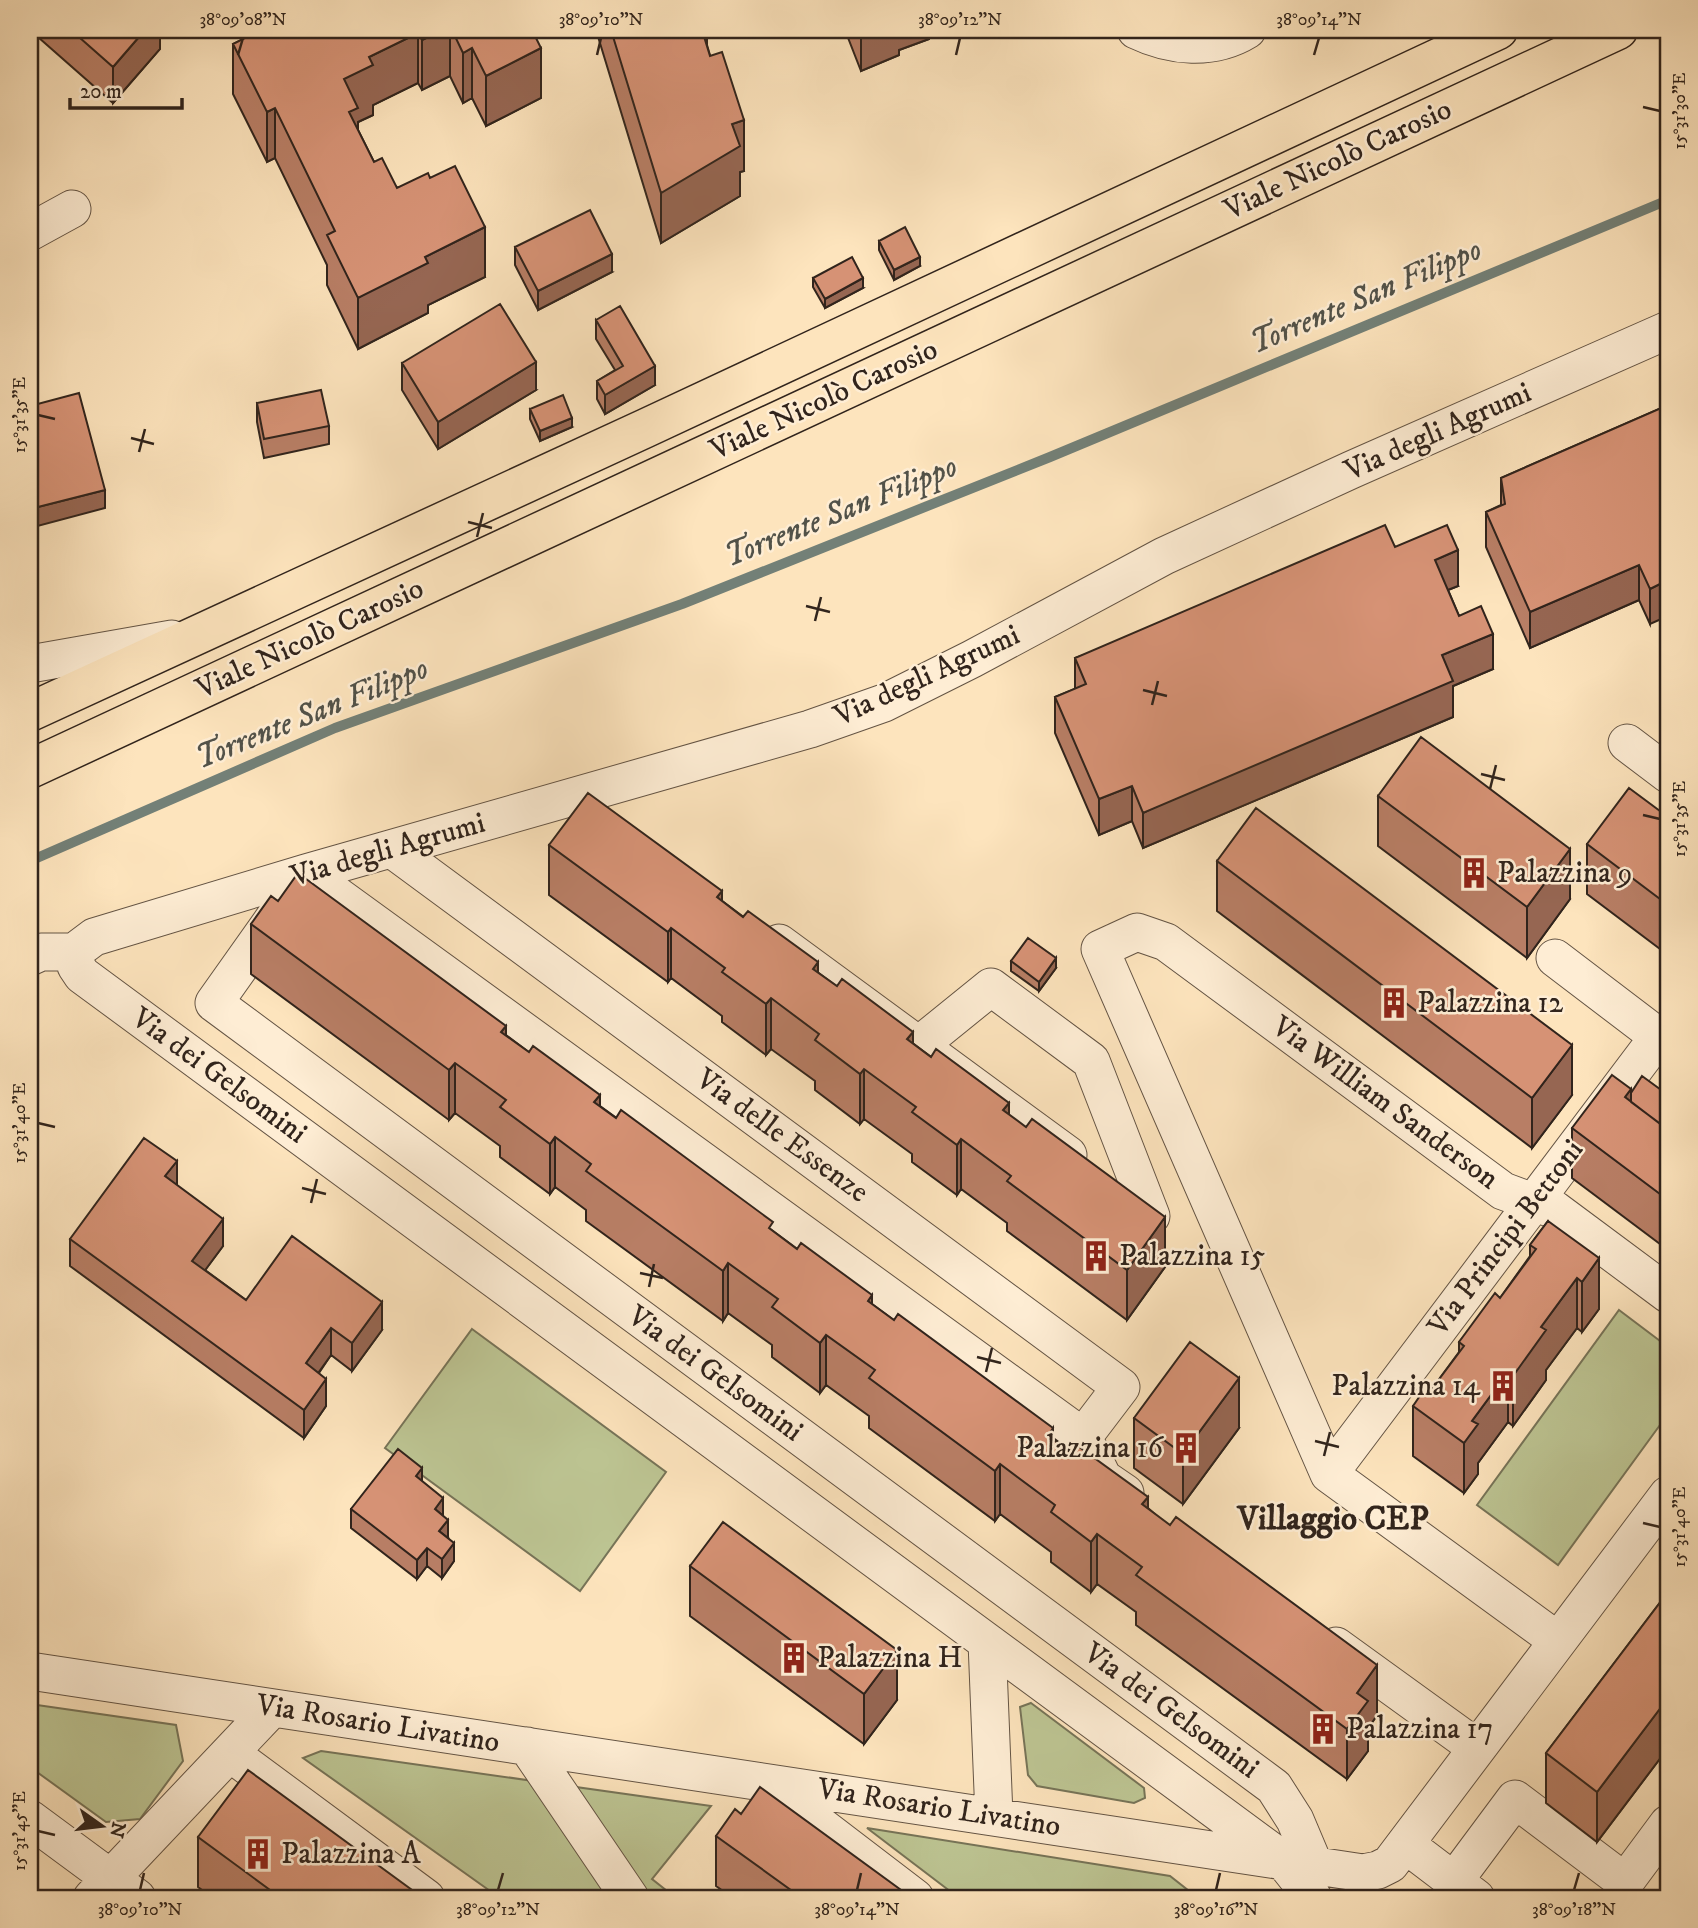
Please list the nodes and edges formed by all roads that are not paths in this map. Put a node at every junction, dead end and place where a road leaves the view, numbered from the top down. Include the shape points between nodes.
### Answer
1 (1136, 30) edge
2 (1247, 30) edge
3 (1498, 30) edge
4 (1618, 30) edge
5 (72, 209) dead end
6 (30, 232) edge
7 (1668, 330) edge
8 (201, 634) junction
9 (30, 664) edge
10 (30, 712) edge
11 (1627, 743) dead end
12 (30, 769) edge
13 (1668, 774) edge
14 (577, 796) junction
15 (610, 820) edge
16 (392, 849) junction
17 (306, 873) junction
18 (753, 925) edge
19 (74, 952) junction
20 (30, 957) edge
21 (1555, 958) dead end
22 (1663, 1040) edge
23 (918, 1045) junction
24 (1533, 1202) junction
25 (517, 1227) junction
26 (485, 1273) junction
27 (1668, 1294) edge
28 (791, 1430) junction
29 (1083, 1437) junction
30 (1329, 1474) junction
31 (759, 1475) junction
32 (1668, 1495) edge
33 (1149, 1511) edge
34 (1307, 1625) edge
35 (1069, 1635) junction
36 (1558, 1641) junction
37 (987, 1642) junction
38 (30, 1671) edge
39 (1037, 1679) junction
40 (272, 1708) junction
41 (527, 1746) junction
42 (1477, 1748) junction
43 (230, 1753) junction
44 (762, 1781) junction
45 (994, 1816) junction
46 (30, 1819) edge
47 (1668, 1824) edge
48 (1405, 1844) junction
49 (1303, 1874) edge
50 (1465, 1890) edge
51 (114, 1892) edge
52 (426, 1898) edge
53 (630, 1898) edge
54 (915, 1898) edge

1 - 2 street via 1175,43 1209,44
3 - 8 main road, Viale Nicolò Carosio
4 - 12 main road, Viale Nicolò Carosio
5 - 6 street
7 - 14 street, Via degli Agrumi via 1164,556 884,703
8 - 9 street
8 - 10 main road, Viale Nicolò Carosio
11 - 13 street
14 - 15 street
14 - 16 street, Via degli Agrumi
16 - 17 street, Via degli Agrumi
16 - 29 street, Via delle Essenze via 1121,1387
17 - 19 street, Via degli Agrumi via 94,937
17 - 25 street, Via dei Gelsomini via 214,1003
17 - 29 street
18 - 23 street
19 - 20 street, Via degli Agrumi via 41,952
19 - 26 street, Via dei Gelsomini via 82,975
21 - 22 street
22 - 24 street, Via Principi Bettoni
23 - 23 street via 991,987 1091,1061 1151,1216
24 - 27 street, Via William Sanderson via 1555,1210
24 - 30 street, Via Principi Bettoni
24 - 30 street, Via William Sanderson via 1503,1191 1166,942 1137,932 1100,949
25 - 26 street
25 - 28 street, Via dei Gelsomini
26 - 31 street, Via dei Gelsomini
28 - 31 street
28 - 35 street, Via dei Gelsomini
29 - 33 street via 1103,1478
30 - 36 street
31 - 37 street, Via dei Gelsomini
32 - 36 street, Via Rosario Livatino
34 - 42 street
35 - 39 street
35 - 49 street, Via dei Gelsomini via 1274,1787 1295,1820
36 - 42 street, Via Rosario Livatino
37 - 39 street, Via dei Gelsomini
37 - 45 street
38 - 40 street, Via Rosario Livatino
39 - 49 street, Via dei Gelsomini
40 - 41 street, Via Rosario Livatino
40 - 43 street
41 - 44 street, Via Rosario Livatino
41 - 53 street
42 - 48 street, Via Rosario Livatino
43 - 51 street
43 - 52 street
44 - 45 street, Via Rosario Livatino
44 - 54 street
45 - 49 street, Via Rosario Livatino
46 - 51 street
47 - 50 street via 1625,1882 1516,1800
48 - 49 street, Via Rosario Livatino via 1390,1864 1378,1870
48 - 50 street

